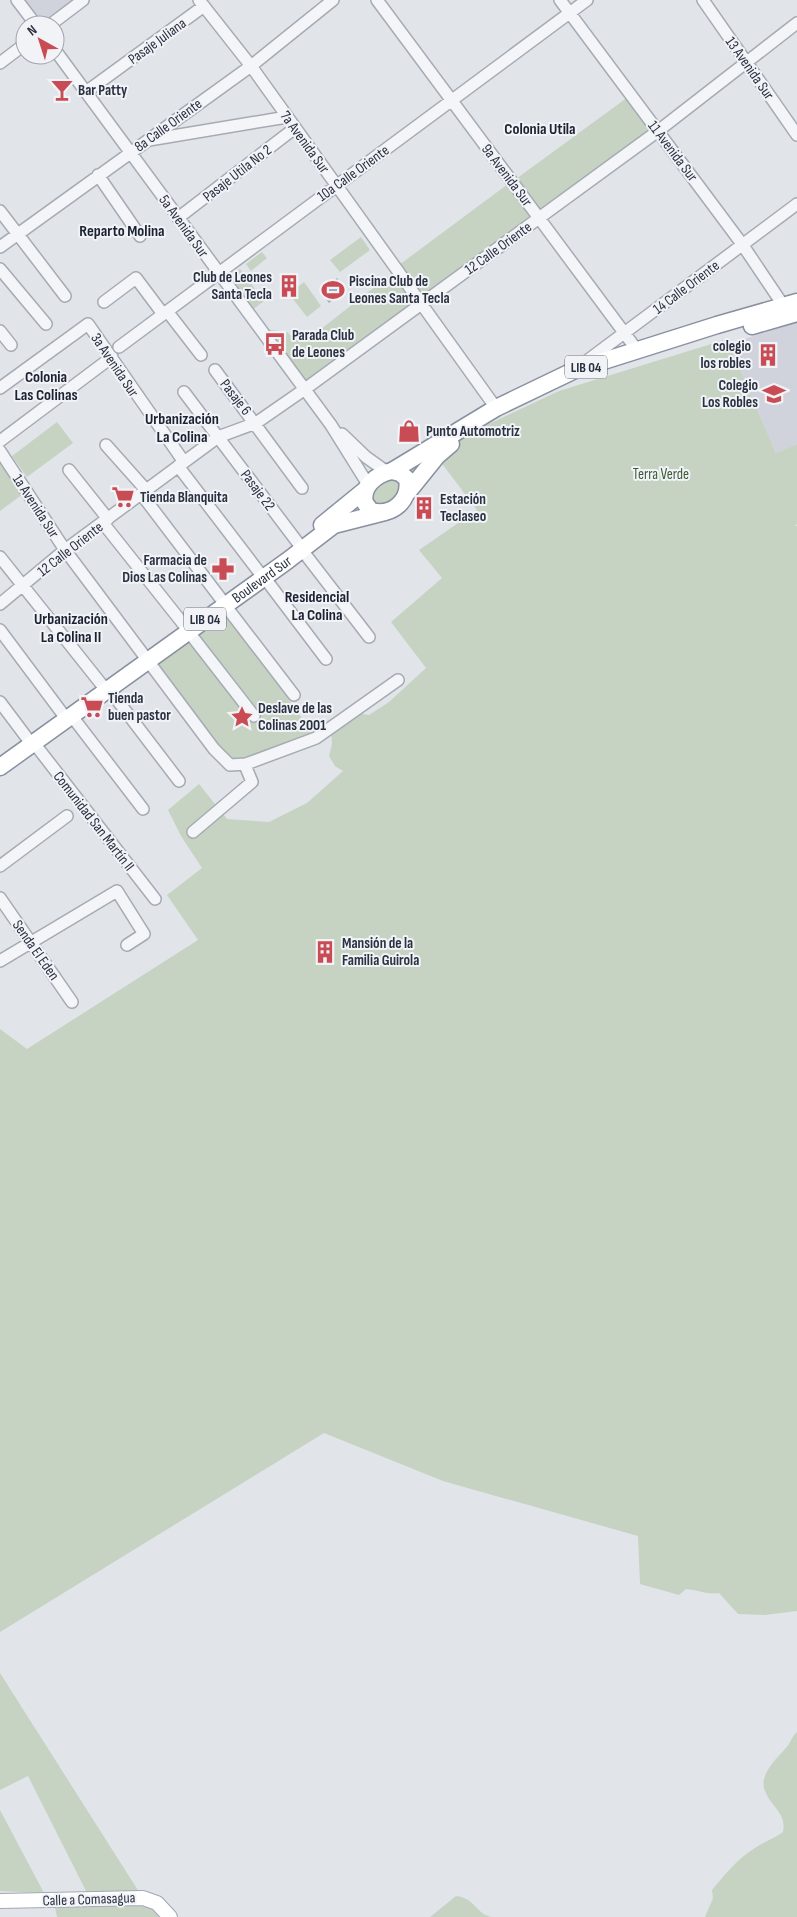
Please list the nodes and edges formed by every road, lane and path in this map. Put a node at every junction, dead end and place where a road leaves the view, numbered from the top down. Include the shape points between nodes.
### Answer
1 (17, 0) edge
2 (83, 0) edge
3 (333, 0) edge
4 (377, 0) edge
5 (560, 0) edge
6 (587, 0) edge
7 (703, 0) edge
8 (202, 3) edge
9 (570, 13) junction
10 (28, 15) edge
11 (63, 15) edge
12 (797, 24) edge
13 (15, 51) edge
14 (0, 62) edge
15 (746, 63) junction
16 (65, 64) edge
17 (251, 66) junction
18 (86, 92) junction
19 (452, 100) junction
20 (287, 117) junction
21 (295, 128) junction
22 (658, 131) junction
23 (797, 135) edge
24 (145, 140) junction
25 (130, 152) junction
26 (98, 175) junction
27 (336, 186) junction
28 (797, 204) edge
29 (0, 211) edge
30 (178, 218) junction
31 (539, 219) junction
32 (18, 234) junction
33 (140, 236) dead end
34 (742, 244) junction
35 (0, 247) edge
36 (0, 269) edge
37 (218, 273) junction
38 (64, 296) dead end
39 (104, 302) dead end
40 (421, 303) junction
41 (792, 307) edge
42 (165, 312) junction
43 (46, 324) dead end
44 (0, 331) edge
45 (626, 332) junction
46 (11, 345) dead end
47 (119, 346) dead end
48 (637, 350) junction
49 (201, 355) dead end
50 (112, 357) junction
51 (215, 370) dead end
52 (575, 370) junction
53 (0, 388) edge
54 (305, 389) junction
55 (184, 392) dead end
56 (496, 408) junction
57 (256, 423) junction
58 (331, 425) junction
59 (218, 437) junction
60 (0, 441) edge
61 (106, 445) dead end
62 (0, 452) edge
63 (181, 464) junction
64 (69, 470) dead end
65 (389, 471) junction
66 (302, 488) dead end
67 (367, 488) junction
68 (408, 492) junction
69 (144, 493) junction
70 (384, 512) junction
71 (106, 521) junction
72 (300, 546) junction
73 (65, 550) junction
74 (0, 557) edge
75 (261, 574) junction
76 (22, 586) junction
77 (223, 602) junction
78 (0, 604) edge
79 (186, 628) junction
80 (0, 630) edge
81 (369, 637) dead end
82 (145, 657) junction
83 (326, 659) dead end
84 (398, 680) dead end
85 (105, 686) junction
86 (294, 695) dead end
87 (0, 702) edge
88 (67, 714) junction
89 (254, 716) dead end
90 (30, 740) junction
91 (0, 757) edge
92 (245, 765) junction
93 (0, 767) edge
94 (179, 781) dead end
95 (143, 810) dead end
96 (67, 816) dead end
97 (193, 832) dead end
98 (0, 866) edge
99 (0, 898) edge
100 (155, 899) dead end
101 (32, 942) junction
102 (127, 946) dead end
103 (0, 960) edge
104 (72, 1002) dead end
105 (0, 1901) edge
106 (170, 1917) edge

1 - 10 street
2 - 11 street
3 - 17 street, 8a Calle Oriente
4 - 19 street, 9a Avenida Sur
5 - 9 street, 11 Avenida Sur
6 - 9 street, 10a Calle Oriente
7 - 15 street, 13 Avenida Sur
8 - 17 street, 7a Avenida Sur
8 - 18 street, Pasaje Juliana
9 - 19 street, 10a Calle Oriente
9 - 22 street, 11 Avenida Sur
12 - 15 street, 12 Calle Oriente
13 - 14 street
15 - 22 street, 12 Calle Oriente
15 - 23 street, 13 Avenida Sur
16 - 18 street, 5a Avenida Sur
17 - 20 street, 7a Avenida Sur
17 - 24 street, 8a Calle Oriente
18 - 25 street, 5a Avenida Sur
19 - 27 street, 10a Calle Oriente
19 - 31 street, 9a Avenida Sur
20 - 21 street, 7a Avenida Sur
20 - 24 street
21 - 27 street, 7a Avenida Sur
21 - 30 street, Pasaje Utila No 2
22 - 31 street, 12 Calle Oriente
22 - 34 street, 11 Avenida Sur
24 - 25 street, 8a Calle Oriente
25 - 26 street, 8a Calle Oriente
25 - 30 street, 5a Avenida Sur
26 - 32 street, 8a Calle Oriente
26 - 33 street
27 - 37 street, 10a Calle Oriente
27 - 40 street, 7a Avenida Sur
28 - 34 street, 14 Calle Oriente
29 - 32 street
30 - 37 street, 5a Avenida Sur
31 - 40 street, 12 Calle Oriente
31 - 45 street, 9a Avenida Sur
32 - 35 street, 8a Calle Oriente
32 - 38 street
34 - 41 street, 11 Avenida Sur
34 - 45 street, 14 Calle Oriente
36 - 43 street
37 - 42 street, 10a Calle Oriente
37 - 54 street, 5a Avenida Sur
39 - 42 street via 136,278
40 - 54 street, 12 Calle Oriente
40 - 56 street, 7a Avenida Sur
41 - 48 highway, LIB 04
41 - 68 highway, LIB 04 via 543,393 451,444
42 - 47 street, 10a Calle Oriente
42 - 49 street
44 - 46 street
45 - 48 street, 9a Avenida Sur
45 - 52 street, 14 Calle Oriente
48 - 52 highway, LIB 04
50 - 53 street, 3a Avenida Sur via 88,324
50 - 60 street
50 - 63 street, 3a Avenida Sur
51 - 57 street, Pasaje 6
52 - 56 highway, LIB 04
54 - 57 street, 12 Calle Oriente
54 - 58 street, 5a Avenida Sur
55 - 59 street, Pasaje 22
56 - 65 highway, LIB 04
57 - 59 street, 12 Calle Oriente
57 - 66 street, Pasaje 6
58 - 65 street, 5a Avenida Sur via 366,457
58 - 67 street, 5a Avenida Sur
59 - 63 street, 12 Calle Oriente
59 - 72 street, Pasaje 22
61 - 69 street
62 - 73 street, 1a Avenida Sur
63 - 69 street, 12 Calle Oriente
63 - 75 street, 3a Avenida Sur
64 - 71 street
65 - 67 highway, LIB 04
65 - 68 highway via 400,473 407,479
67 - 70 highway via 363,496 367,507
67 - 72 highway, Boulevard Sur / LIB 04
68 - 70 highway, LIB 04 via 399,504
69 - 71 street, 12 Calle Oriente
69 - 77 street
70 - 72 highway, Boulevard Sur / LIB 04 via 334,525
71 - 73 street, 12 Calle Oriente
71 - 79 street
72 - 75 highway, Boulevard Sur / LIB 04
72 - 81 street, Pasaje 22
73 - 76 street, 12 Calle Oriente
73 - 82 street, 1a Avenida Sur
74 - 76 street
75 - 77 highway, Boulevard Sur / LIB 04
75 - 83 street, 3a Avenida Sur
76 - 78 street, 12 Calle Oriente
76 - 85 street
77 - 79 highway, Boulevard Sur / LIB 04
77 - 86 street
79 - 82 highway, Boulevard Sur / LIB 04
79 - 89 street
80 - 88 street
82 - 85 highway, Boulevard Sur / LIB 04
82 - 92 street, 1a Avenida Sur via 225,762
84 - 92 street via 321,735
85 - 88 highway, Boulevard Sur / LIB 04
85 - 94 street
87 - 90 street, Comunidad San Martín II
88 - 90 highway, Boulevard Sur / LIB 04
88 - 95 street
90 - 91 highway, Boulevard Sur / LIB 04
90 - 93 highway, Boulevard Sur / LIB 04
90 - 100 street, Comunidad San Martín II
92 - 97 street via 252,782 249,786
96 - 98 street
99 - 101 street, Senda El Eden
101 - 102 street via 117,891 144,934
101 - 103 street
101 - 104 street, Senda El Eden
105 - 106 main road, Calle a Comasagua via 143,1898 157,1903

